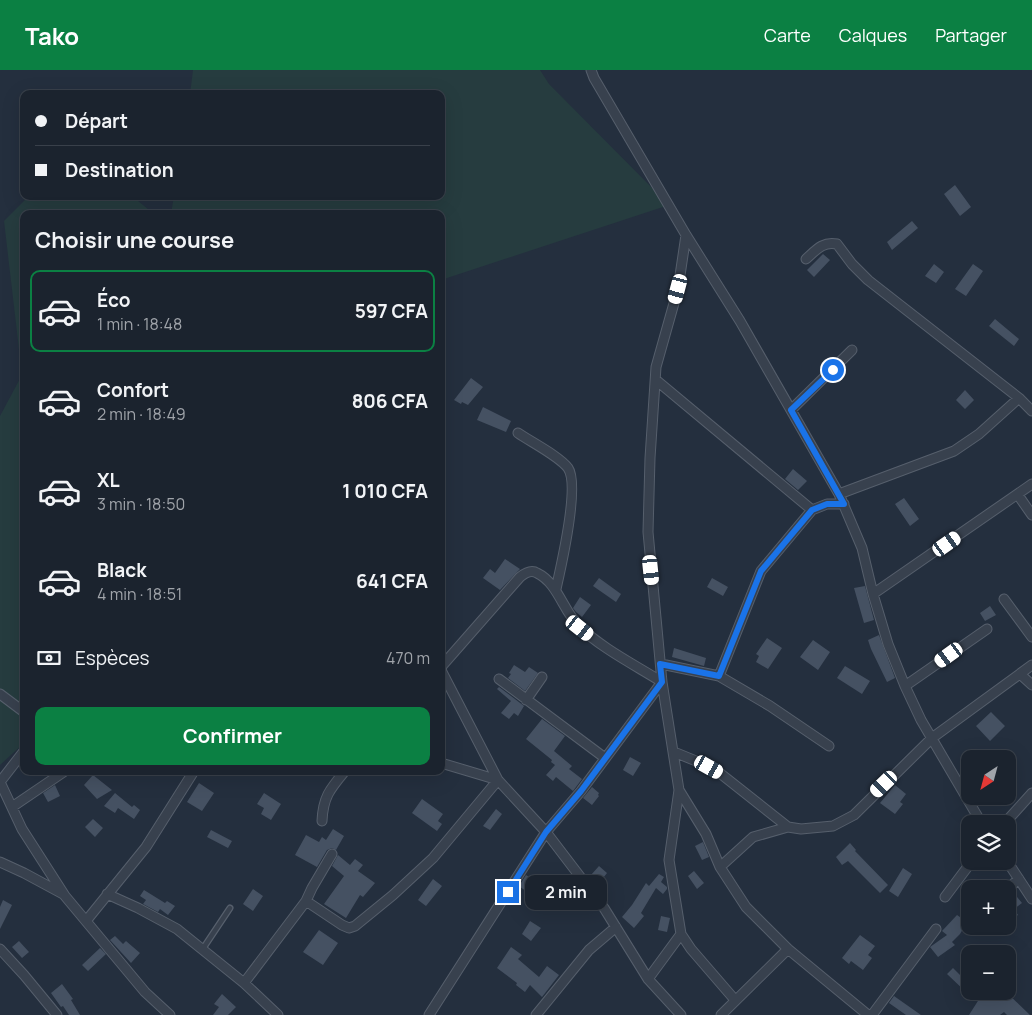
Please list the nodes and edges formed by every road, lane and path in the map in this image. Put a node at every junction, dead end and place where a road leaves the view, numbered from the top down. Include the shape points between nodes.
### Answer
1 (591, 70) edge
2 (686, 235) junction
3 (806, 259) dead end
4 (852, 350) dead end
5 (656, 380) junction
6 (1019, 398) junction
7 (791, 410) junction
8 (1032, 411) edge
9 (518, 433) dead end
10 (1032, 484) edge
11 (839, 494) junction
12 (1018, 495) junction
13 (844, 504) junction
14 (812, 510) junction
15 (1032, 515) edge
16 (556, 588) junction
17 (873, 594) junction
18 (1004, 599) dead end
19 (987, 629) dead end
20 (1032, 637) edge
21 (445, 663) edge
22 (660, 664) junction
23 (1032, 665) edge
24 (1020, 674) junction
25 (445, 676) edge
26 (719, 676) junction
27 (542, 677) dead end
28 (499, 679) dead end
29 (448, 682) junction
30 (662, 682) junction
31 (445, 685) edge
32 (1032, 685) edge
33 (905, 686) junction
34 (0, 694) edge
35 (526, 700) junction
36 (20, 709) edge
37 (932, 738) junction
38 (829, 746) dead end
39 (674, 752) junction
40 (20, 757) edge
41 (605, 758) junction
42 (445, 764) edge
43 (59, 775) edge
44 (191, 775) edge
45 (342, 775) edge
46 (498, 780) junction
47 (679, 790) junction
48 (1032, 793) edge
49 (12, 807) junction
50 (977, 815) edge
51 (1012, 815) edge
52 (322, 821) dead end
53 (788, 826) junction
54 (546, 832) junction
55 (332, 854) dead end
56 (0, 862) edge
57 (720, 867) junction
58 (965, 870) edge
59 (1013, 870) edge
60 (1019, 879) junction
61 (1016, 882) edge
62 (107, 894) junction
63 (65, 896) junction
64 (945, 897) dead end
65 (1032, 899) edge
66 (306, 901) junction
67 (230, 908) dead end
68 (86, 921) junction
69 (616, 927) junction
70 (936, 929) dead end
71 (681, 934) junction
72 (0, 949) edge
73 (788, 949) junction
74 (202, 950) junction
75 (648, 979) junction
76 (244, 983) junction
77 (735, 1000) junction
78 (57, 1015) edge
79 (170, 1015) edge
80 (277, 1015) edge
81 (429, 1015) edge
82 (536, 1015) edge
83 (681, 1015) edge
84 (721, 1015) edge
85 (870, 1015) edge

1 - 2 street
2 - 5 street via 678,289 656,367
2 - 7 street
3 - 6 street via 820,246 829,242 837,244 868,280
4 - 7 street
5 - 14 street
5 - 22 street via 648,532
6 - 8 street
6 - 11 street via 979,434 954,450
7 - 11 street
9 - 16 street via 568,468 573,478 565,550
10 - 12 street
11 - 13 street
12 - 15 street
12 - 17 street
13 - 14 street via 827,504
13 - 17 street via 862,548
14 - 26 street via 761,571
16 - 21 street via 536,572 527,572
16 - 30 street via 570,617 580,628
17 - 33 street
18 - 20 street
19 - 33 street
22 - 26 street
22 - 30 street
23 - 24 street
24 - 32 street
24 - 37 street
25 - 29 street
26 - 38 street
27 - 35 street
28 - 35 street
29 - 31 lane
29 - 46 street
30 - 39 street
30 - 41 street
33 - 37 street
34 - 36 street
35 - 41 street
37 - 50 street
37 - 53 street via 854,814 833,826 802,829
39 - 47 street
39 - 53 street via 721,774
40 - 49 street via 0,782
41 - 54 street
42 - 46 street
43 - 49 street
44 - 62 street via 146,847
45 - 52 street via 326,796
46 - 54 street
46 - 66 street via 433,858 355,926 342,925
47 - 57 street via 706,834
47 - 71 street via 669,860
48 - 51 street
49 - 63 street
53 - 57 street via 753,837
54 - 69 street
54 - 81 street
55 - 66 street
56 - 63 street
57 - 73 street via 746,908
58 - 64 street
59 - 60 street
60 - 61 street
60 - 65 street
62 - 68 street
62 - 74 street via 177,930
63 - 68 street
66 - 76 street
67 - 74 lane
68 - 79 street via 145,992
69 - 75 street
69 - 82 street via 589,950
70 - 85 street
71 - 75 street
71 - 77 street
72 - 78 street
73 - 77 street
73 - 85 street
74 - 76 street
75 - 83 street
76 - 80 street
77 - 84 street

